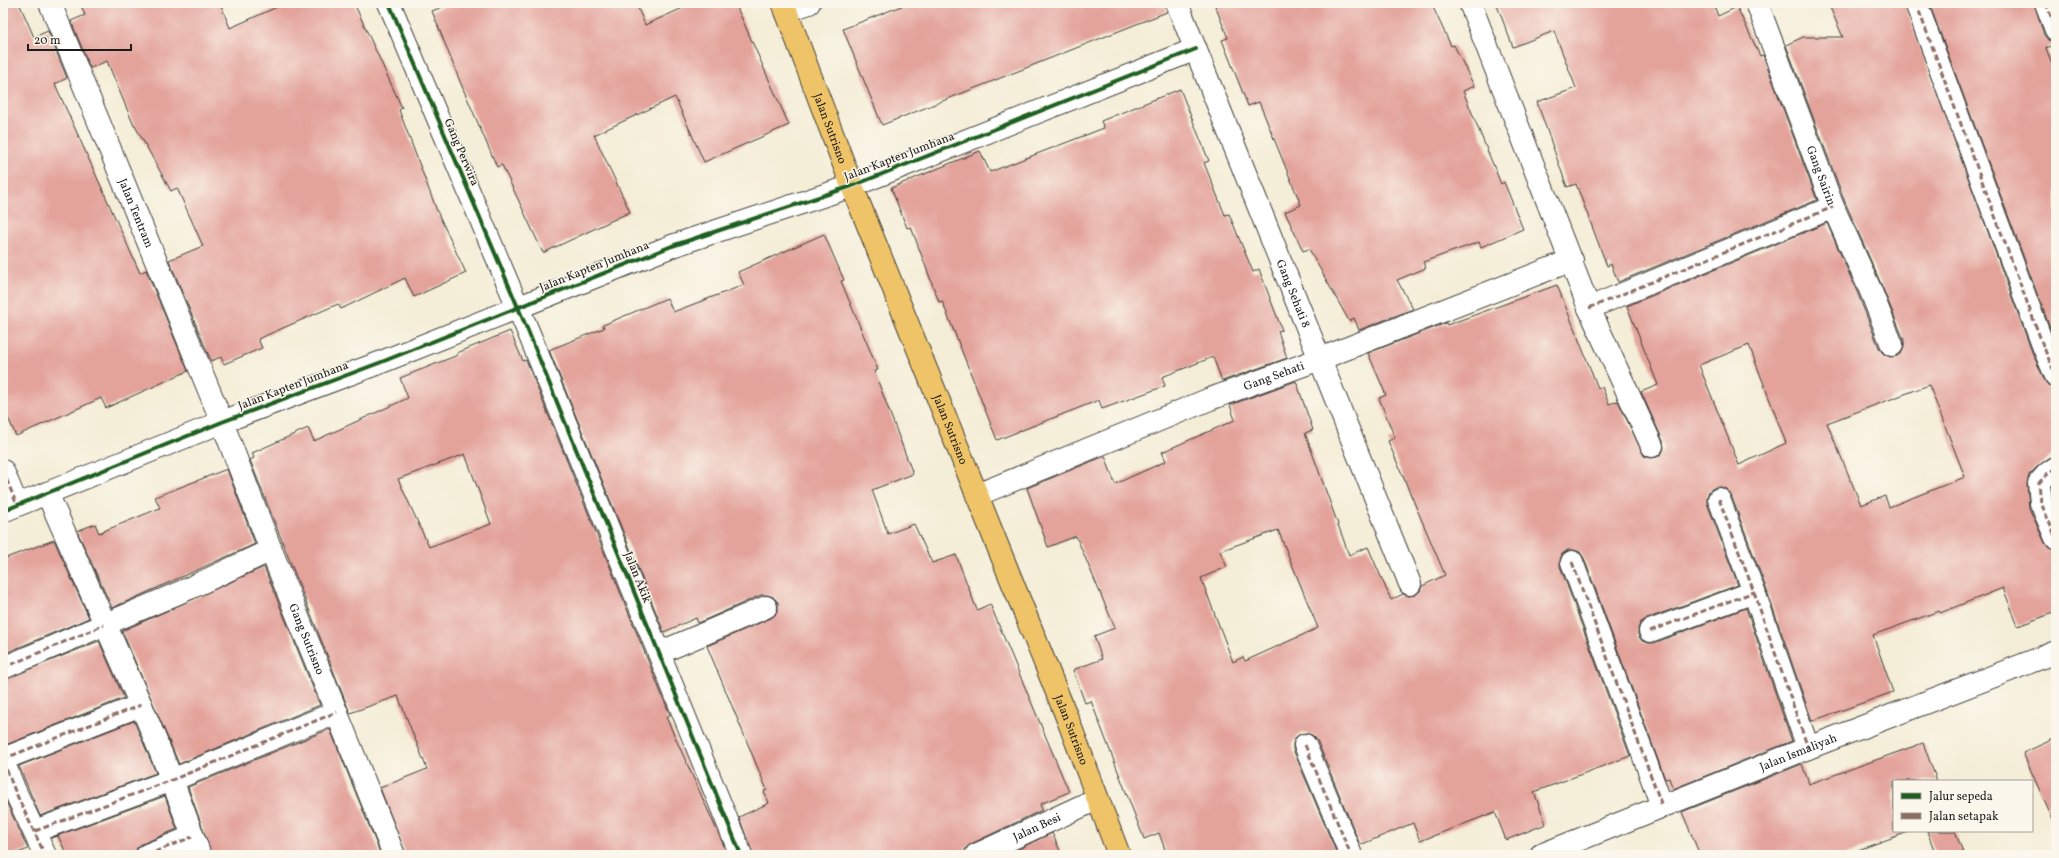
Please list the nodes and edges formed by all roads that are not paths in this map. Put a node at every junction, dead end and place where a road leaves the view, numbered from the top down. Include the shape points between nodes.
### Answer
1 (50, 3) edge
2 (389, 3) edge
3 (810, 3) edge
4 (1177, 3) edge
5 (1470, 3) edge
6 (1757, 3) edge
7 (1916, 3) edge
8 (2046, 3) edge
9 (785, 7) edge
10 (2056, 30) edge
11 (1196, 49) junction
12 (852, 186) junction
13 (1833, 207) junction
14 (1572, 260) junction
15 (517, 308) junction
16 (1589, 308) junction
17 (1892, 345) dead end
18 (1320, 359) junction
19 (2056, 376) edge
20 (222, 422) junction
21 (1652, 446) dead end
22 (2056, 468) edge
23 (3, 471) edge
24 (47, 493) junction
25 (977, 495) junction
26 (1719, 499) dead end
27 (10, 508) edge
28 (2056, 538) edge
29 (271, 550) junction
30 (1572, 562) dead end
31 (1410, 584) dead end
32 (1754, 592) junction
33 (766, 607) dead end
34 (104, 625) junction
35 (1650, 630) dead end
36 (2056, 652) edge
37 (659, 653) junction
38 (3, 668) edge
39 (141, 705) junction
40 (337, 712) junction
41 (1305, 744) dead end
42 (1808, 748) junction
43 (3, 760) edge
44 (172, 780) junction
45 (1097, 799) junction
46 (1662, 806) junction
47 (34, 831) junction
48 (196, 846) edge
49 (1549, 854) edge
50 (45, 855) edge
51 (147, 855) edge
52 (394, 855) edge
53 (740, 855) edge
54 (976, 855) edge
55 (1120, 855) edge
56 (1351, 855) edge

1 - 20 street, Jalan Tentram
2 - 15 street, Gang Perwira
3 - 9 street
4 - 11 street, Gang Sehati 8
5 - 14 street
6 - 13 street, Gang Sairin
7 - 19 street
8 - 10 street
9 - 12 main road, Jalan Sutrisno
11 - 12 street, Jalan Kapten Jumhana
11 - 18 street, Gang Sehati 8
12 - 15 street, Jalan Kapten Jumhana via 672,246
12 - 25 main road, Jalan Sutrisno
13 - 16 street
13 - 17 street, Gang Sairin
14 - 16 street
14 - 18 street, Gang Sehati
15 - 20 street, Jalan Kapten Jumhana
15 - 37 street, Jalan Akik
16 - 21 street
18 - 25 street, Gang Sehati via 1203,402
18 - 31 street, Gang Sehati 8
20 - 24 street, Jalan Kapten Jumhana
20 - 29 street, Gang Sutrisno
22 - 28 street via 2046,474 2039,483 2041,503
23 - 27 street
24 - 27 street, Jalan Kapten Jumhana
24 - 34 street
25 - 45 main road, Jalan Sutrisno
26 - 32 street
29 - 34 street
29 - 40 street, Gang Sutrisno
30 - 46 street
32 - 35 street
32 - 42 street
33 - 37 street
34 - 38 street
34 - 39 street
36 - 42 street, Jalan Ismaliyah
37 - 53 street, Jalan Akik
39 - 43 street
39 - 44 street
40 - 44 street
40 - 52 street, Gang Sutrisno
41 - 56 street
42 - 46 street, Jalan Ismaliyah
43 - 47 street
44 - 47 street
44 - 48 street
45 - 54 street, Jalan Besi
45 - 55 main road, Jalan Sutrisno
46 - 49 street, Jalan Ismaliyah
47 - 50 street
48 - 51 street

